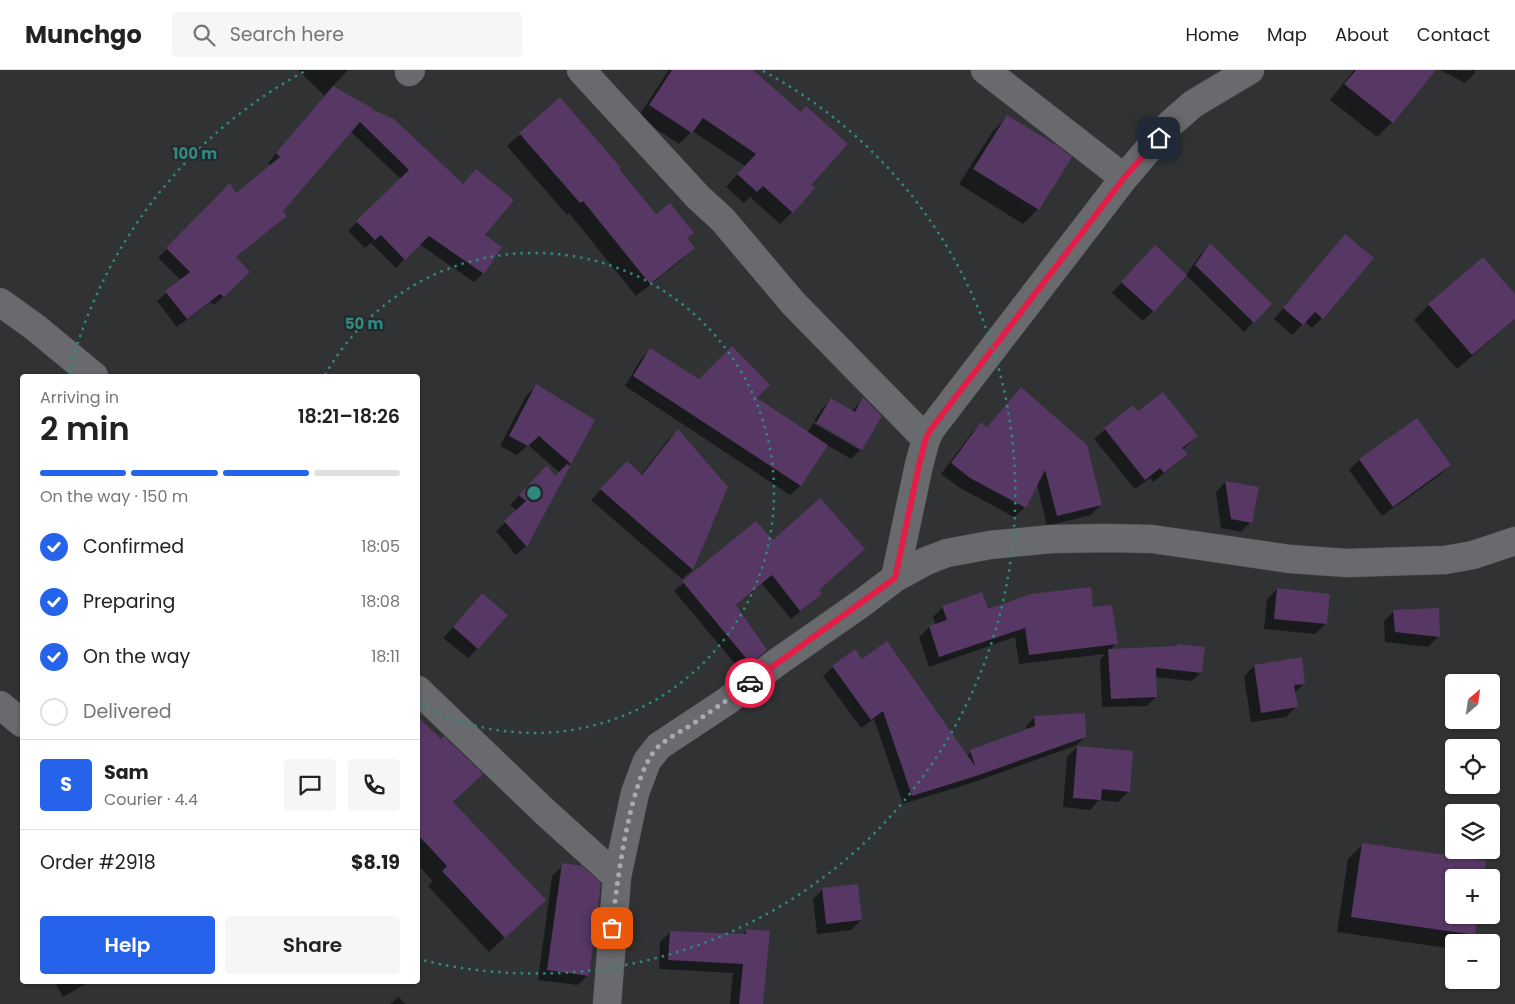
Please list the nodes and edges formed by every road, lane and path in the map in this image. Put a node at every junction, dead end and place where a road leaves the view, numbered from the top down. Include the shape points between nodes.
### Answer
1 (581, 70) edge
2 (985, 70) edge
3 (1250, 70) edge
4 (1124, 178) junction
5 (0, 302) edge
6 (92, 374) edge
7 (926, 438) junction
8 (1515, 541) edge
9 (895, 578) junction
10 (420, 692) edge
11 (0, 705) edge
12 (20, 722) edge
13 (617, 877) junction
14 (607, 1004) edge

1 - 7 street via 723,220 793,303
2 - 4 street
3 - 4 street via 1194,104 1170,124
4 - 7 street
5 - 6 street
7 - 9 street
8 - 9 street via 1473,555 1445,560 1347,563 1290,559 1152,539 1052,539 947,553
9 - 13 street via 727,701 659,746 647,761 635,793
10 - 13 street
11 - 12 street
13 - 14 street

